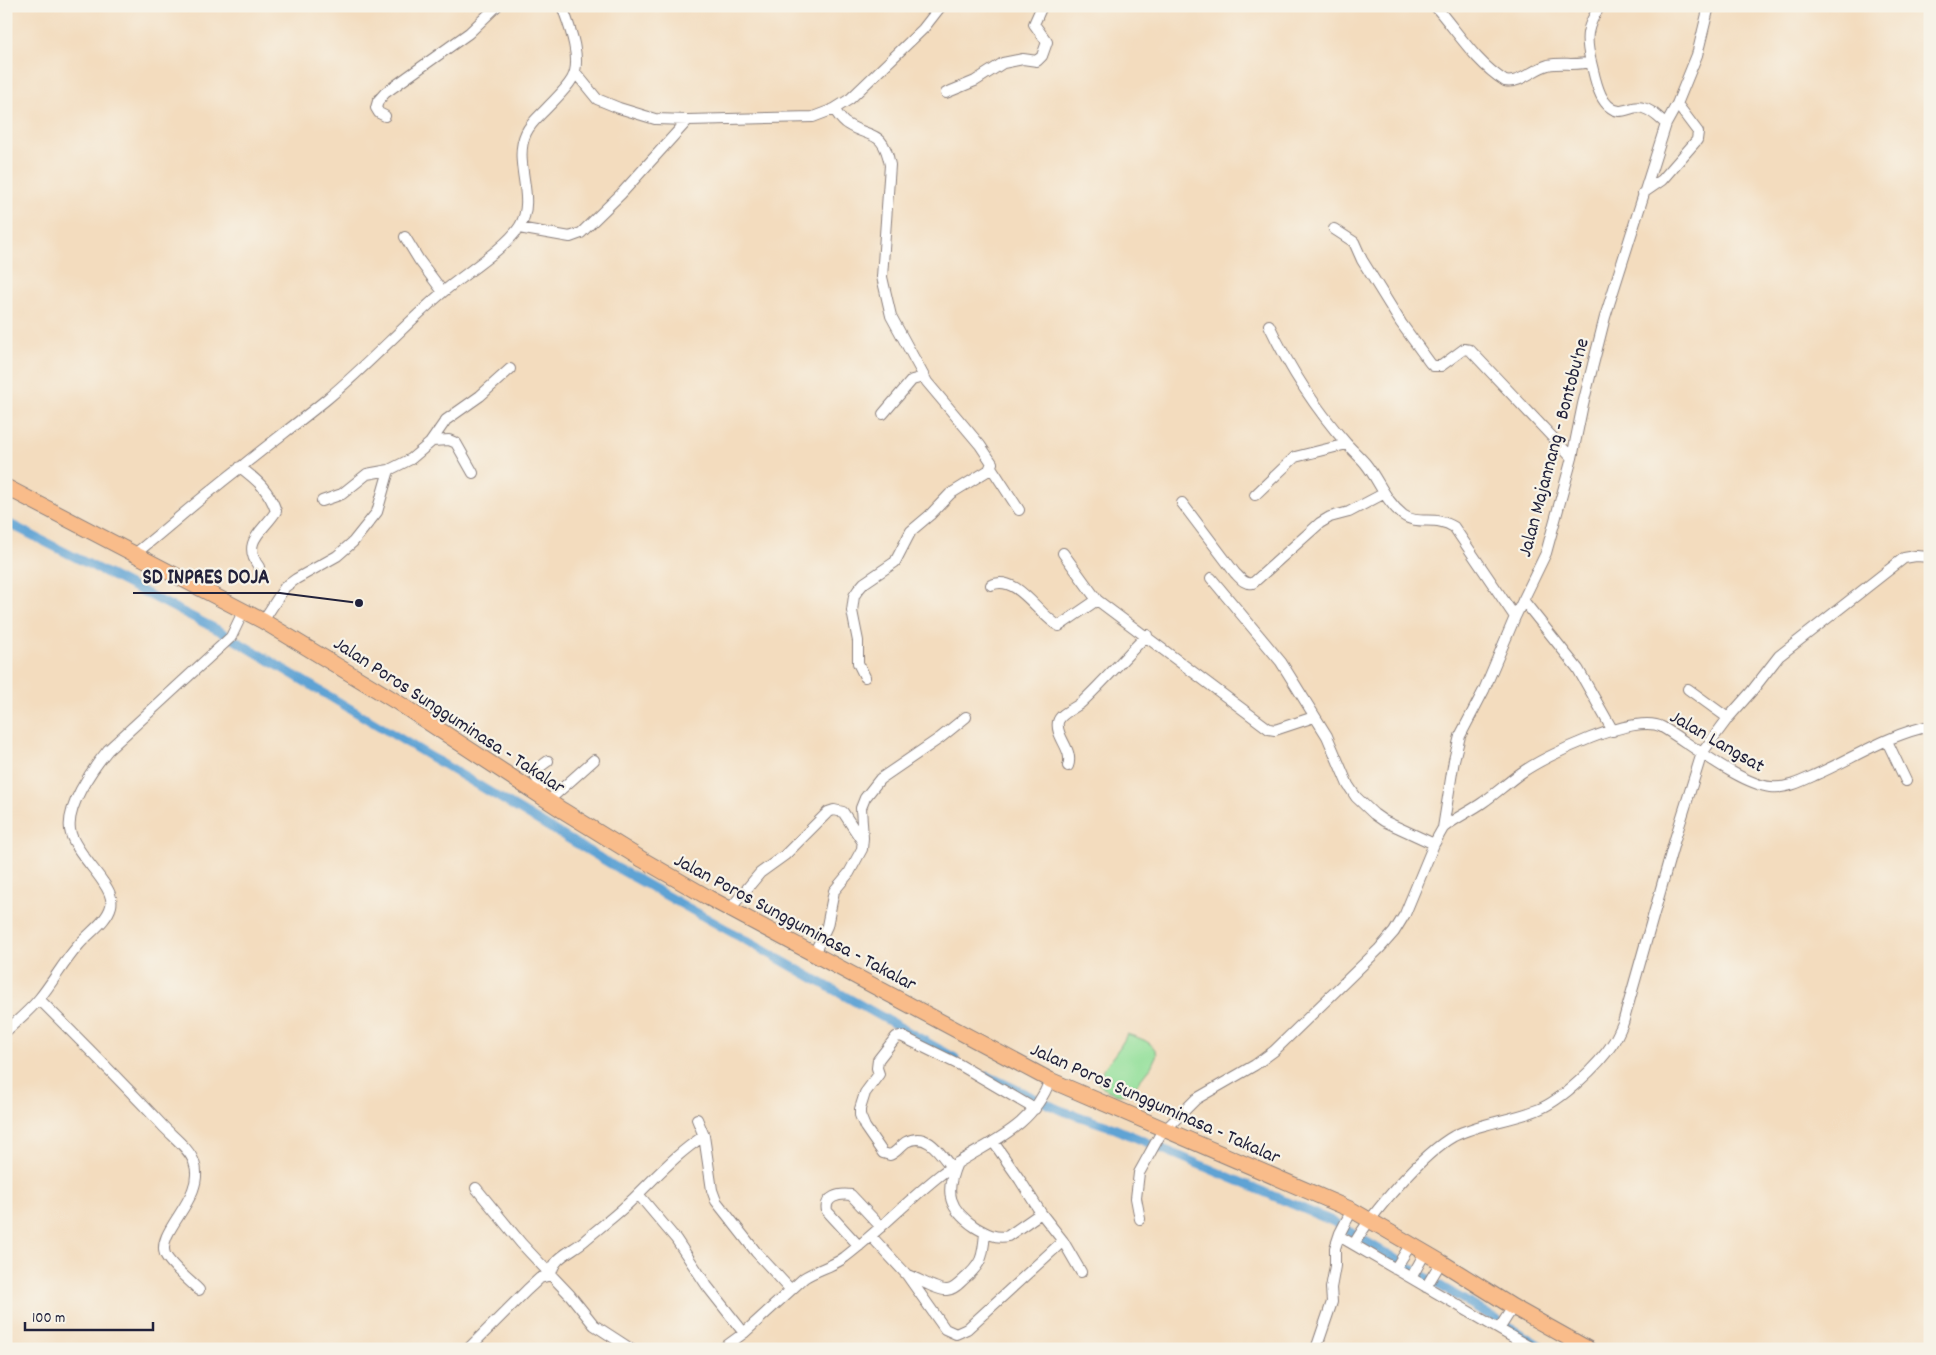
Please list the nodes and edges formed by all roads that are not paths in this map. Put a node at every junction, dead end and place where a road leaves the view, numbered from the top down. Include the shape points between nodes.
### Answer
1 (497, 6) edge
2 (562, 6) edge
3 (941, 6) edge
4 (1042, 6) edge
5 (1435, 6) edge
6 (1600, 6) edge
7 (1708, 6) edge
8 (1591, 62) junction
9 (575, 72) junction
10 (946, 93) dead end
11 (1677, 104) junction
12 (834, 109) junction
13 (385, 116) dead end
14 (688, 120) junction
15 (1666, 124) junction
16 (1643, 193) junction
17 (519, 228) junction
18 (1334, 229) dead end
19 (405, 237) dead end
20 (443, 292) junction
21 (1269, 325) dead end
22 (510, 369) dead end
23 (924, 377) junction
24 (883, 414) dead end
25 (432, 441) junction
26 (1347, 444) junction
27 (1572, 458) junction
28 (240, 467) junction
29 (991, 467) junction
30 (389, 470) junction
31 (473, 474) dead end
32 (6, 487) edge
33 (1383, 494) junction
34 (1255, 495) dead end
35 (322, 501) dead end
36 (1182, 503) dead end
37 (1019, 510) dead end
38 (1063, 553) dead end
39 (136, 554) junction
40 (1930, 558) edge
41 (259, 567) dead end
42 (1211, 578) dead end
43 (990, 585) dead end
44 (1097, 600) junction
45 (1523, 600) junction
46 (242, 615) junction
47 (1515, 617) junction
48 (263, 621) junction
49 (1147, 635) junction
50 (865, 678) dead end
51 (1688, 689) dead end
52 (966, 717) dead end
53 (1314, 717) junction
54 (1728, 718) junction
55 (1930, 726) edge
56 (1614, 731) junction
57 (1887, 741) junction
58 (1702, 753) junction
59 (594, 760) dead end
60 (548, 761) dead end
61 (1068, 766) dead end
62 (1906, 781) dead end
63 (542, 797) junction
64 (1443, 828) junction
65 (863, 843) junction
66 (1434, 844) junction
67 (730, 909) junction
68 (814, 954) junction
69 (39, 999) junction
70 (6, 1031) edge
71 (1049, 1084) junction
72 (1036, 1107) junction
73 (697, 1119) dead end
74 (1163, 1132) junction
75 (704, 1136) junction
76 (994, 1143) junction
77 (954, 1165) junction
78 (476, 1188) dead end
79 (638, 1194) junction
80 (1041, 1213) junction
81 (1350, 1214) junction
82 (1140, 1219) dead end
83 (1367, 1224) junction
84 (881, 1227) junction
85 (985, 1233) junction
86 (1339, 1234) junction
87 (871, 1236) junction
88 (1063, 1241) junction
89 (1355, 1242) junction
90 (859, 1246) junction
91 (1408, 1249) junction
92 (1423, 1257) junction
93 (1439, 1265) junction
94 (1395, 1267) junction
95 (1081, 1272) dead end
96 (551, 1275) junction
97 (907, 1275) junction
98 (1411, 1276) junction
99 (1427, 1285) junction
100 (199, 1290) dead end
101 (791, 1290) junction
102 (1511, 1310) junction
103 (1499, 1328) junction
104 (744, 1333) junction
105 (468, 1349) edge
106 (631, 1349) edge
107 (722, 1349) edge
108 (1316, 1349) edge
109 (1533, 1349) edge
110 (1588, 1349) edge

1 - 13 street via 469,33 385,93 376,108
2 - 9 street via 574,51
3 - 12 street via 896,55 850,99
4 - 10 street via 1034,24 1047,42 1037,61 1003,63
5 - 8 street via 1457,35 1505,81 1516,81 1549,65
6 - 8 street via 1589,22 1587,33
7 - 11 street, Jalan Majannang - Bontobu'ne via 1697,55
8 - 15 street via 1598,89 1609,106 1619,111 1645,108
9 - 14 street via 597,99 604,102 655,119
9 - 17 street via 526,134 521,164 525,212
11 - 15 street, Jalan Majannang - Bontobu'ne
11 - 16 street via 1698,132 1697,140 1662,180
12 - 14 street via 813,117
12 - 23 street via 848,125 878,138 888,154 890,165 882,278 892,316
14 - 17 street via 581,233 570,237
15 - 16 street, Jalan Majannang - Bontobu'ne
16 - 27 street, Jalan Majannang - Bontobu'ne via 1605,317 1582,404
17 - 20 street
18 - 27 street via 1354,242 1401,323 1433,366 1441,366 1464,349 1470,350
19 - 20 street
20 - 28 street via 328,398
21 - 26 street via 1294,372
22 - 25 street via 446,420
23 - 24 street via 912,380
23 - 29 street via 980,445 990,459
25 - 30 street via 411,459
25 - 31 street via 454,441
26 - 33 street via 1367,465
26 - 34 street via 1295,457
27 - 45 street, Jalan Majannang - Bontobu'ne via 1546,553
28 - 39 street
28 - 41 street via 267,490 276,511 255,538 252,551
29 - 37 street
29 - 50 street via 950,494 911,531 895,562 864,583 854,596 852,611 858,641 858,663
30 - 35 street via 367,474 342,494
30 - 48 street via 377,512 353,542 337,556 285,587
32 - 39 highway, Jalan Poros Sungguminasa - Takalar
33 - 36 street via 1349,512 1325,519 1249,584 1235,572
33 - 47 street via 1405,516 1414,520 1440,520 1454,527
38 - 44 street
39 - 46 highway, Jalan Poros Sungguminasa - Takalar
40 - 54 street via 1904,558 1779,656
42 - 53 street via 1281,662
43 - 44 street via 1000,582 1010,585 1059,626
44 - 49 street
45 - 47 street, Jalan Majannang - Bontobu'ne
45 - 56 street via 1578,669
46 - 48 highway, Jalan Poros Sungguminasa - Takalar
46 - 69 street via 231,637 108,750 75,802 69,821 71,835 106,885 111,906 106,917 76,948
47 - 64 street, Jalan Majannang - Bontobu'ne via 1460,736
48 - 63 highway, Jalan Poros Sungguminasa - Takalar via 361,679
49 - 53 street via 1270,728 1276,730
49 - 61 street via 1080,704 1060,718 1060,734 1070,756
51 - 54 street
52 - 65 street via 880,779 871,789 861,808
53 - 66 street via 1327,736 1356,797 1384,821
54 - 58 street
55 - 57 street, Jalan Langsat
56 - 58 street, Jalan Langsat via 1656,724
56 - 64 street, Jalan Langsat via 1540,761
57 - 58 street, Jalan Langsat via 1802,781 1772,788 1736,774
57 - 62 street
58 - 83 street via 1623,1023 1614,1042 1553,1103 1460,1133 1445,1141 1413,1171
59 - 63 street
60 - 63 street via 537,769
63 - 67 highway, Jalan Poros Sungguminasa - Takalar
64 - 66 street, Jalan Majannang - Bontobu'ne
65 - 67 street via 843,812 828,812 785,854 760,873
65 - 68 street via 858,857 834,891 827,926
66 - 74 street, Jalan Majannang - Bontobu'ne via 1405,914 1379,949 1265,1059 1196,1098
67 - 68 highway, Jalan Poros Sungguminasa - Takalar
68 - 71 highway, Jalan Poros Sungguminasa - Takalar
69 - 70 street
69 - 100 street via 193,1160 196,1174 192,1192 169,1231 164,1250
71 - 72 street
71 - 74 highway, Jalan Poros Sungguminasa - Takalar
72 - 76 street
72 - 77 street via 960,1065 901,1036 896,1037 878,1060 878,1076 862,1099 860,1115 865,1127 883,1153 890,1155 906,1143 919,1139 934,1145
73 - 75 street
74 - 81 highway, Jalan Poros Sungguminasa - Takalar
74 - 82 street, Jalan Majannang - Bontobu'ne via 1139,1173 1136,1189
75 - 79 street via 683,1150
75 - 101 street via 716,1202
76 - 77 street
76 - 80 street
77 - 84 street
77 - 85 street via 952,1203 962,1218
78 - 96 street
79 - 96 street via 583,1242 559,1258
79 - 104 street via 676,1239
80 - 85 street via 1008,1236
80 - 88 street
81 - 83 highway, Jalan Poros Sungguminasa - Takalar
81 - 86 street
83 - 89 street
83 - 91 highway, Jalan Poros Sungguminasa - Takalar
84 - 87 street
84 - 90 street via 851,1195 838,1195 829,1200 827,1211
85 - 97 street via 981,1261 954,1287 940,1289
86 - 89 street
86 - 108 street via 1330,1288 1332,1302
87 - 90 street
87 - 97 street
88 - 95 street
88 - 97 street via 967,1329 956,1334 945,1329
89 - 94 street
90 - 101 street via 838,1262 815,1271
91 - 92 highway, Jalan Poros Sungguminasa - Takalar
91 - 94 street
92 - 93 highway, Jalan Poros Sungguminasa - Takalar
92 - 98 street
93 - 99 street
93 - 102 highway, Jalan Poros Sungguminasa - Takalar
94 - 98 street
96 - 105 street via 540,1278
96 - 106 street via 594,1326
98 - 99 street
99 - 103 street
101 - 104 street
102 - 103 street
102 - 110 highway, Jalan Poros Sungguminasa - Takalar
103 - 109 street
104 - 107 street

